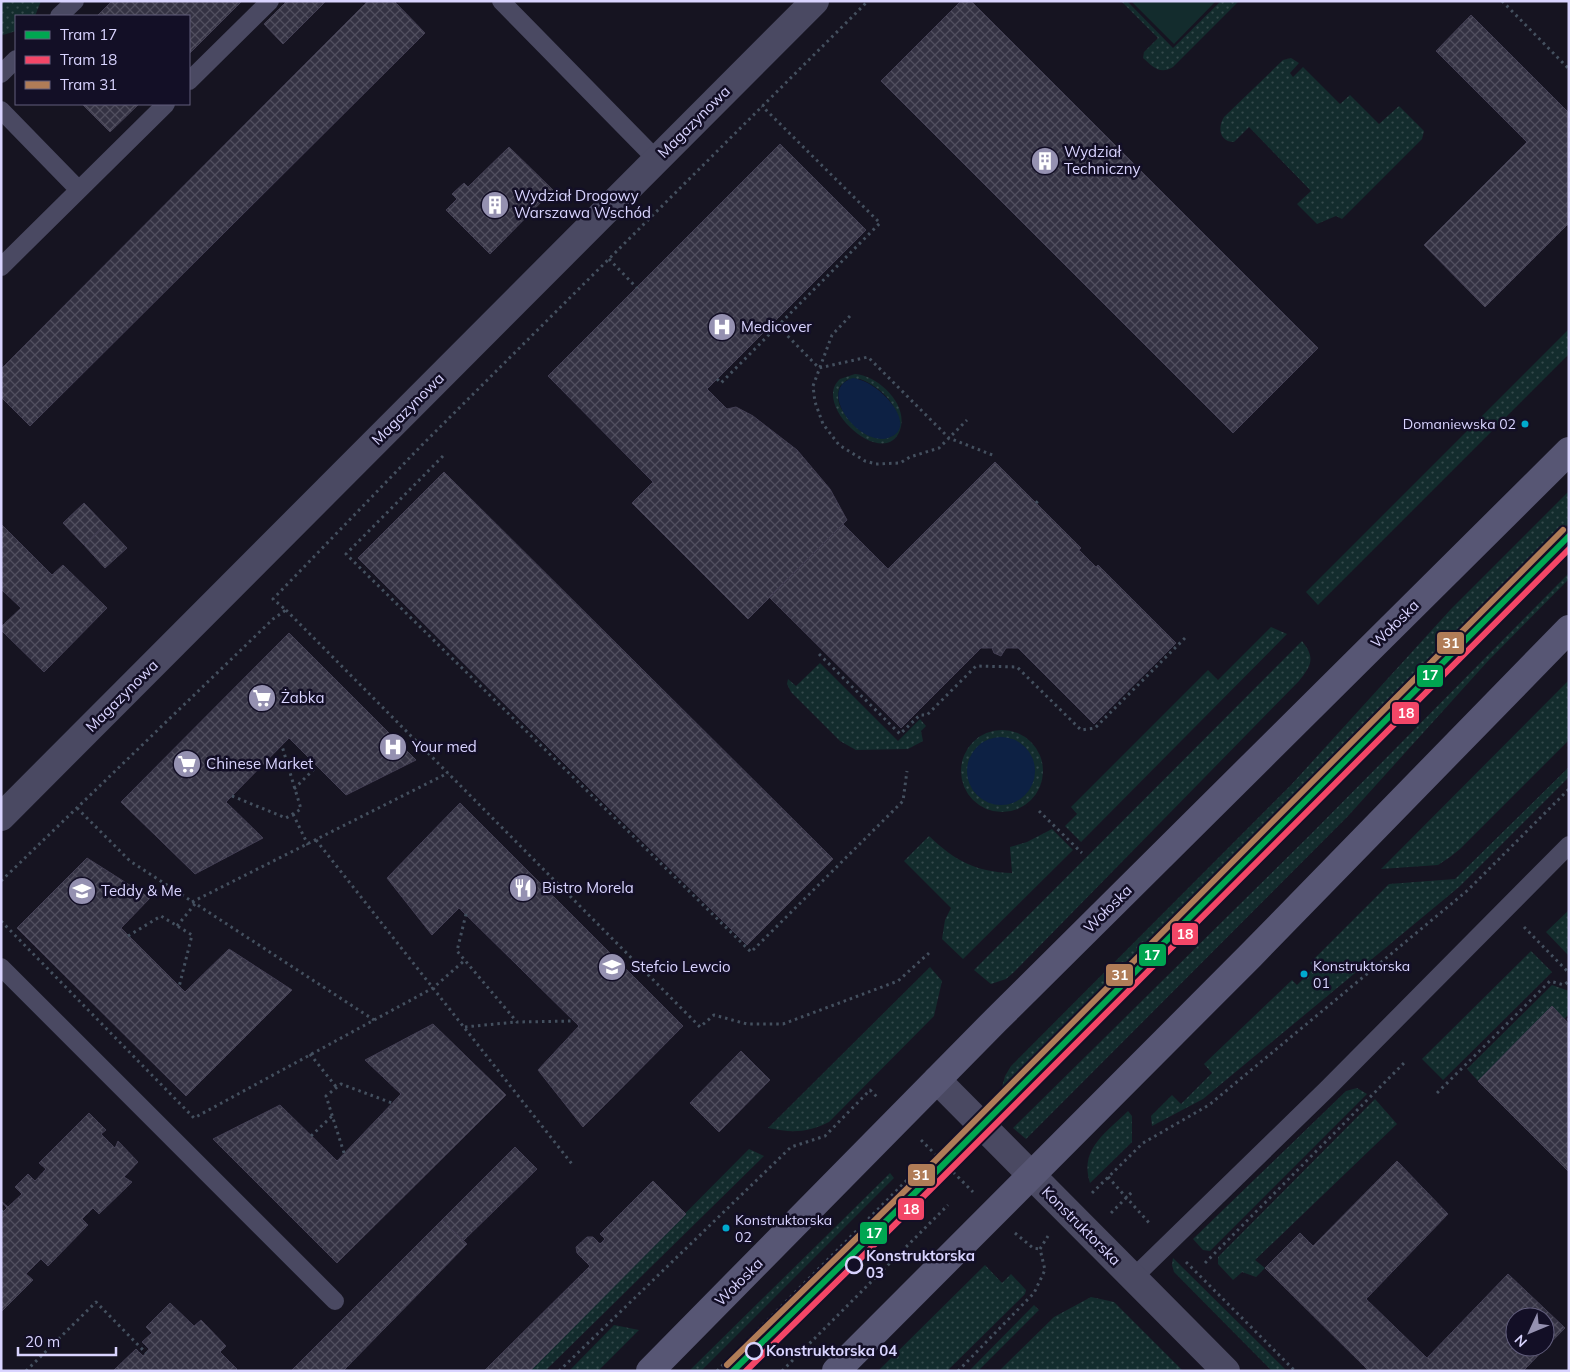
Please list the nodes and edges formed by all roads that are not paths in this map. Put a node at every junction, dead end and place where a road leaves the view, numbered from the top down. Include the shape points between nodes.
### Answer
1 (74, 1) edge
2 (270, 1) edge
3 (501, 1) edge
4 (815, 1) edge
5 (60, 15) edge
6 (15, 60) edge
7 (2, 72) edge
8 (190, 80) edge
9 (165, 105) edge
10 (1, 110) edge
11 (657, 160) junction
12 (79, 190) junction
13 (1, 267) edge
14 (1569, 451) edge
15 (1569, 629) edge
16 (1, 817) edge
17 (1569, 845) edge
18 (1, 968) edge
19 (937, 1080) junction
20 (1031, 1176) junction
21 (1133, 1278) junction
22 (335, 1301) dead end
23 (650, 1371) edge
24 (836, 1371) edge
25 (1226, 1371) edge

1 - 5 lane
2 - 8 lane
3 - 11 lane
4 - 11 street, Magazynowa
6 - 7 lane
9 - 12 lane
10 - 12 lane
11 - 16 street, Magazynowa
12 - 13 lane
14 - 19 main road, Wołoska
15 - 20 main road
17 - 21 lane
18 - 22 lane
19 - 20 street, Konstruktorska
19 - 23 main road, Wołoska
20 - 21 street, Konstruktorska
20 - 24 main road
21 - 25 street, Konstruktorska

